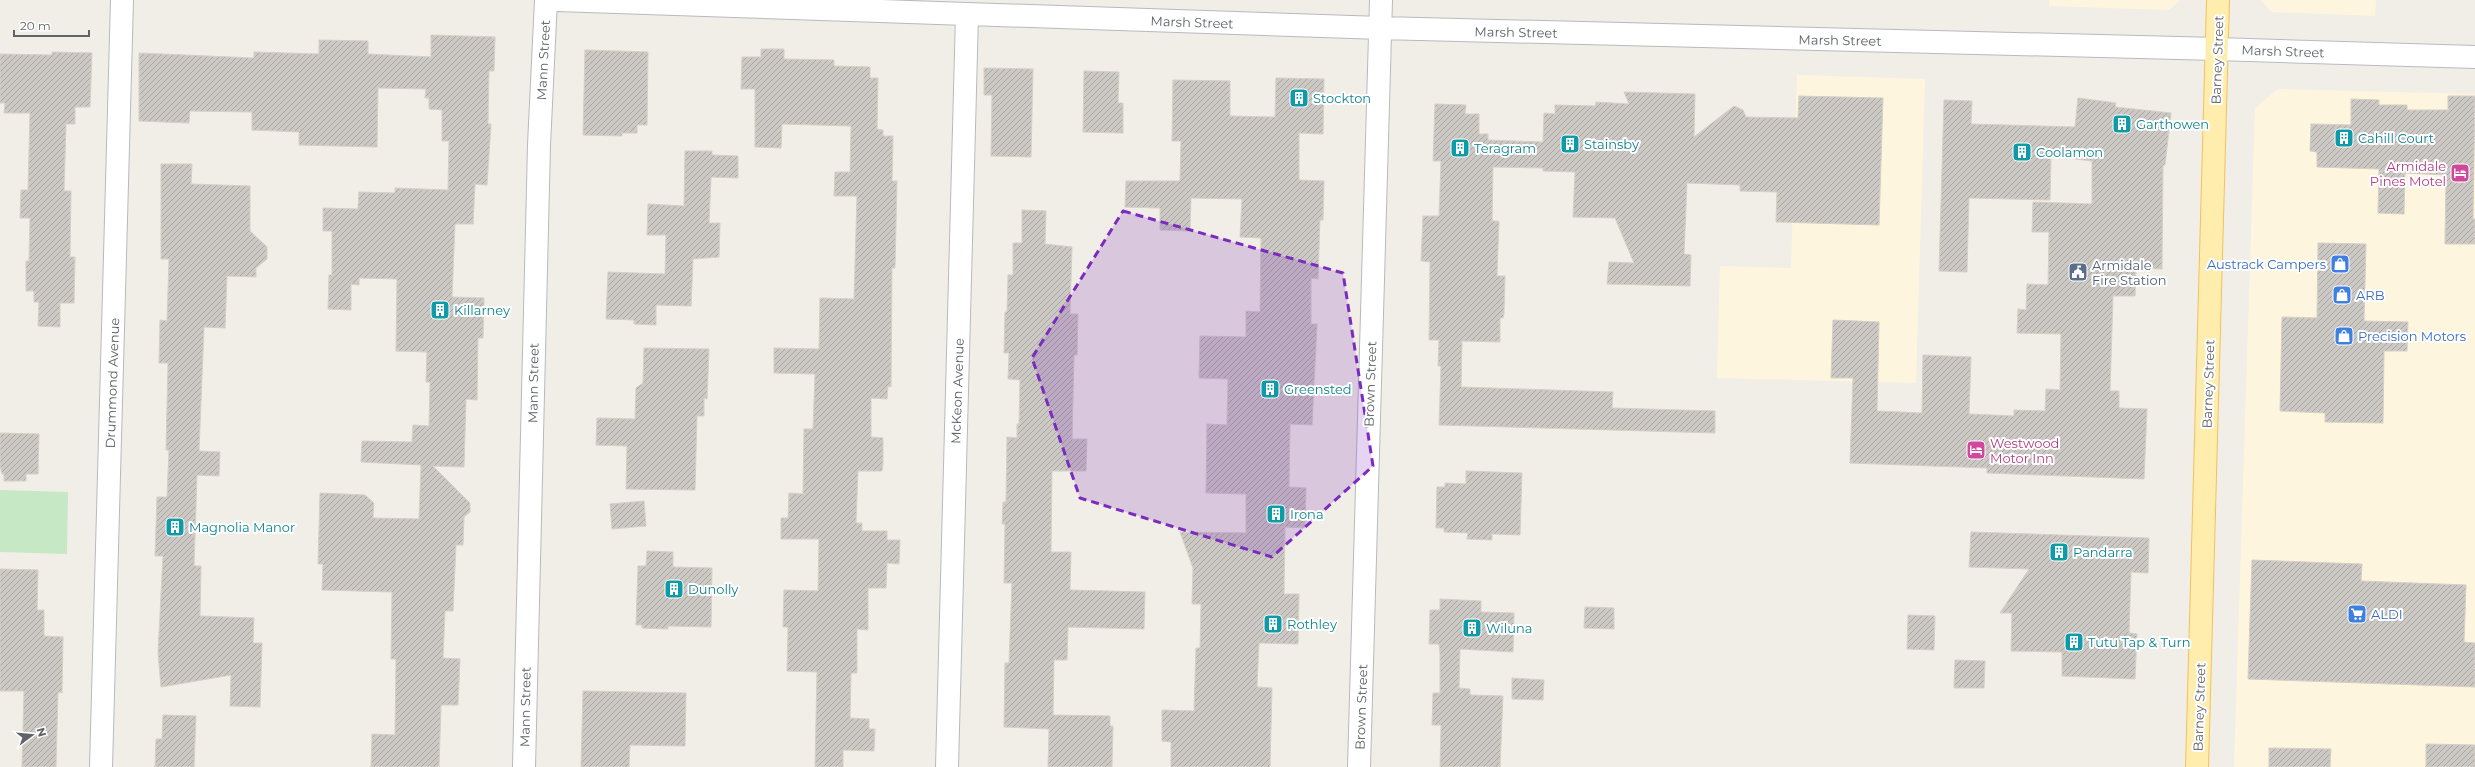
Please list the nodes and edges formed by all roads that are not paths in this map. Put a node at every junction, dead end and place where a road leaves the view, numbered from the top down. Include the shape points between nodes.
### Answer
1 (122, 0) edge
2 (546, 0) edge
3 (557, 0) edge
4 (1381, 0) edge
5 (2218, 0) edge
6 (968, 15) junction
7 (1381, 28) junction
8 (2217, 49) junction
9 (2475, 57) edge
10 (101, 767) edge
11 (524, 767) edge
12 (947, 767) edge
13 (1359, 767) edge
14 (2197, 767) edge

1 - 10 street, Drummond Avenue
2 - 11 street, Mann Street via 539,145
3 - 6 street, Marsh Street
4 - 7 street, Brown Street
5 - 8 main road, Barney Street
6 - 7 street, Marsh Street
6 - 12 street, McKeon Avenue
7 - 8 street, Marsh Street
7 - 13 street, Brown Street
8 - 9 street, Marsh Street
8 - 14 main road, Barney Street

